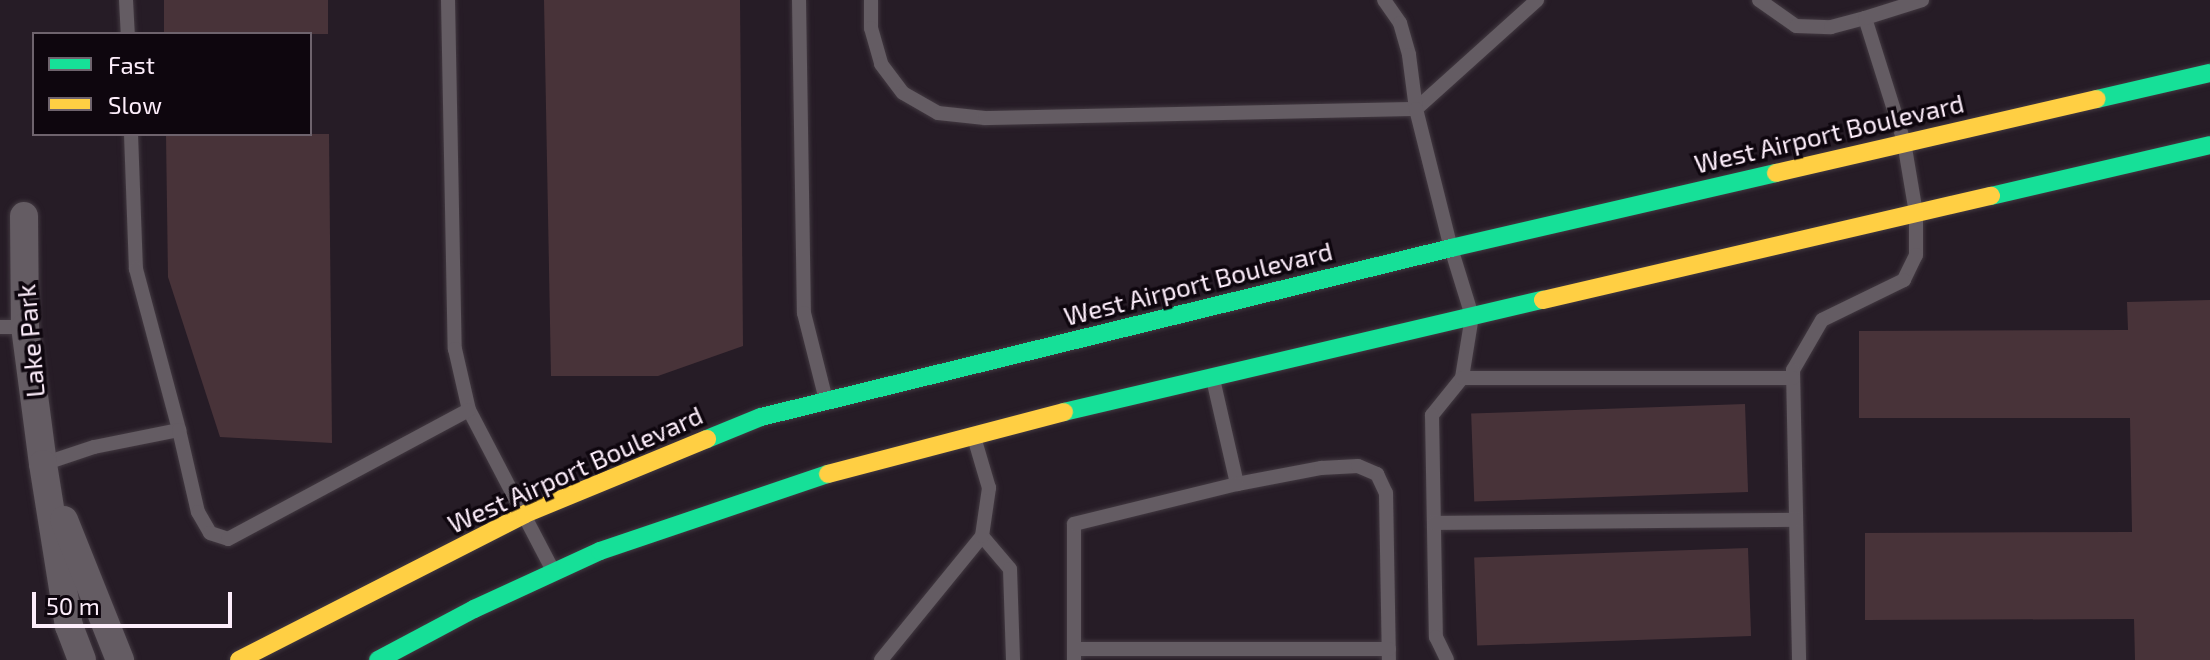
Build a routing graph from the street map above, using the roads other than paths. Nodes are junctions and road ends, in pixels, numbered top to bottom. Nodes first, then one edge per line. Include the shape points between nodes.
1 (126, 0) edge
2 (448, 0) edge
3 (799, 0) edge
4 (871, 0) edge
5 (1384, 0) edge
6 (1537, 0) edge
7 (1759, 0) edge
8 (1922, 0) edge
9 (1865, 18) junction
10 (128, 32) edge
11 (2210, 73) edge
12 (1416, 109) junction
13 (131, 136) edge
14 (1904, 142) junction
15 (2210, 145) edge
16 (1916, 213) junction
17 (24, 216) dead end
18 (1451, 248) junction
19 (1472, 316) junction
20 (13, 327) edge
21 (1212, 376) junction
22 (1462, 378) junction
23 (1793, 378) junction
24 (827, 401) junction
25 (469, 410) junction
26 (179, 430) junction
27 (973, 433) junction
28 (43, 464) junction
29 (1237, 484) junction
30 (525, 514) junction
31 (1796, 520) junction
32 (1434, 523) junction
33 (982, 536) junction
34 (553, 572) junction
35 (1074, 654) edge
36 (1389, 654) edge
37 (82, 660) edge
38 (120, 660) edge
39 (239, 660) edge
40 (378, 660) edge
41 (881, 660) edge
42 (1013, 660) edge
43 (1447, 660) edge
44 (1799, 660) edge

1 - 10 lane
2 - 25 lane via 455,349
3 - 24 lane via 804,313
4 - 12 lane via 871,28 881,64 903,93 938,113 985,118
5 - 12 lane via 1400,23
6 - 12 lane
7 - 9 lane via 1796,26 1831,27
8 - 9 lane
9 - 14 lane
11 - 14 main road, West Airport Boulevard
12 - 18 lane
13 - 26 lane via 136,269
14 - 16 lane
14 - 18 main road, West Airport Boulevard
15 - 16 main road
16 - 19 main road
16 - 23 lane via 1916,255 1904,280 1822,320
17 - 20 street, Lake Park
18 - 19 lane
18 - 24 main road, West Airport Boulevard
19 - 21 main road
19 - 22 lane
20 - 28 street, Lake Park
21 - 27 main road
21 - 29 lane
22 - 23 lane
22 - 32 lane via 1432,415
23 - 31 lane
24 - 30 main road, West Airport Boulevard via 761,417
25 - 26 lane via 228,539 210,533 198,512
25 - 30 lane
26 - 28 lane via 94,447
27 - 33 lane via 989,488
27 - 34 main road via 783,487
28 - 37 street, Lake Park via 69,626
28 - 38 street, Lake Park
29 - 35 lane via 1074,524
29 - 36 lane via 1321,468 1358,466 1377,474 1386,493
30 - 34 lane
30 - 39 main road, West Airport Boulevard
31 - 32 lane
31 - 44 lane
32 - 43 lane via 1436,637
33 - 41 lane
33 - 42 lane via 1010,569
34 - 40 main road
35 - 36 lane

